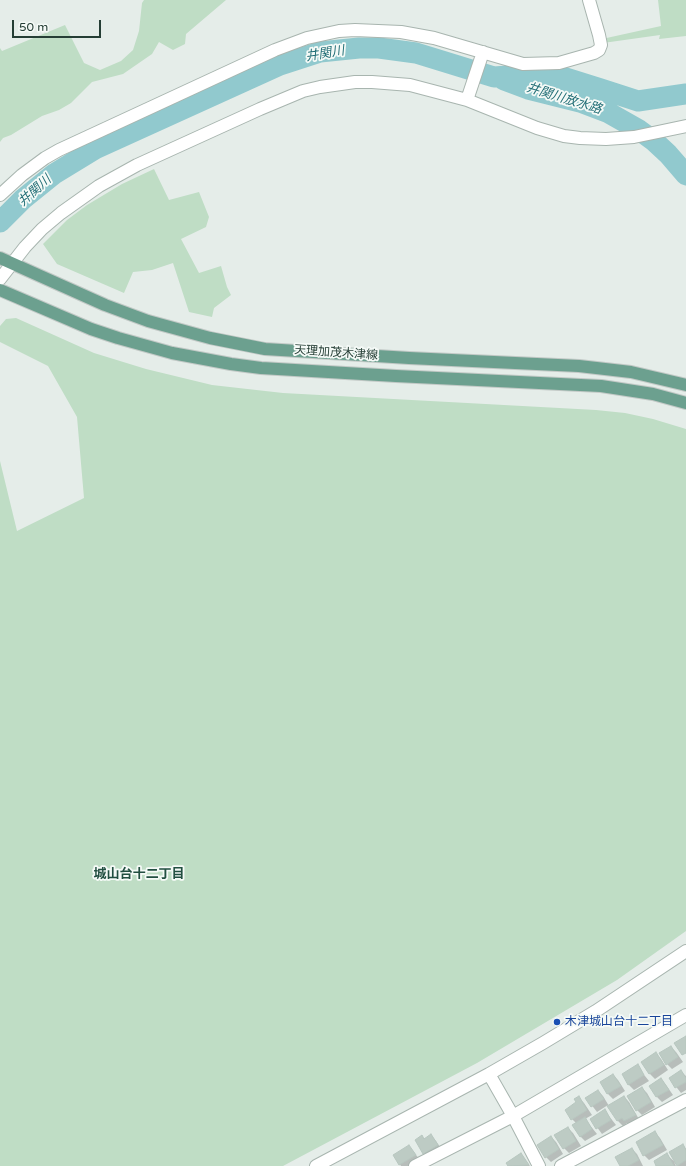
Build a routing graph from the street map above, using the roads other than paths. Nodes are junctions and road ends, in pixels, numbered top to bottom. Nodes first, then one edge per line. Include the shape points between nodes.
1 (589, 0) edge
2 (482, 54) junction
3 (467, 100) junction
4 (686, 126) edge
5 (0, 195) edge
6 (0, 258) edge
7 (12, 263) junction
8 (0, 279) edge
9 (0, 290) edge
10 (686, 385) edge
11 (686, 403) edge
12 (686, 951) edge
13 (686, 1015) edge
14 (489, 1074) junction
15 (686, 1100) edge
16 (513, 1116) junction
17 (316, 1166) edge
18 (415, 1166) edge
19 (539, 1166) edge
20 (561, 1166) edge

1 - 2 street via 600,45 594,54 559,63 523,64
2 - 3 street
2 - 5 street via 434,38 401,32 339,31 307,38 268,53 59,150 22,175
3 - 4 street via 537,128 580,138 634,137
3 - 7 street via 390,82 354,82 303,91 252,112 99,186 42,229
6 - 7 main road, 天理加茂木津線
7 - 8 street
7 - 10 main road, 天理加茂木津線 via 105,305 148,321 210,338 265,349 592,367 630,372
9 - 11 main road, 天理加茂木津線 via 118,338 172,353 223,363 261,368 601,386 653,394
12 - 14 street via 596,1011
13 - 16 street
14 - 16 street
14 - 17 street
15 - 20 street
16 - 18 street
16 - 19 street

